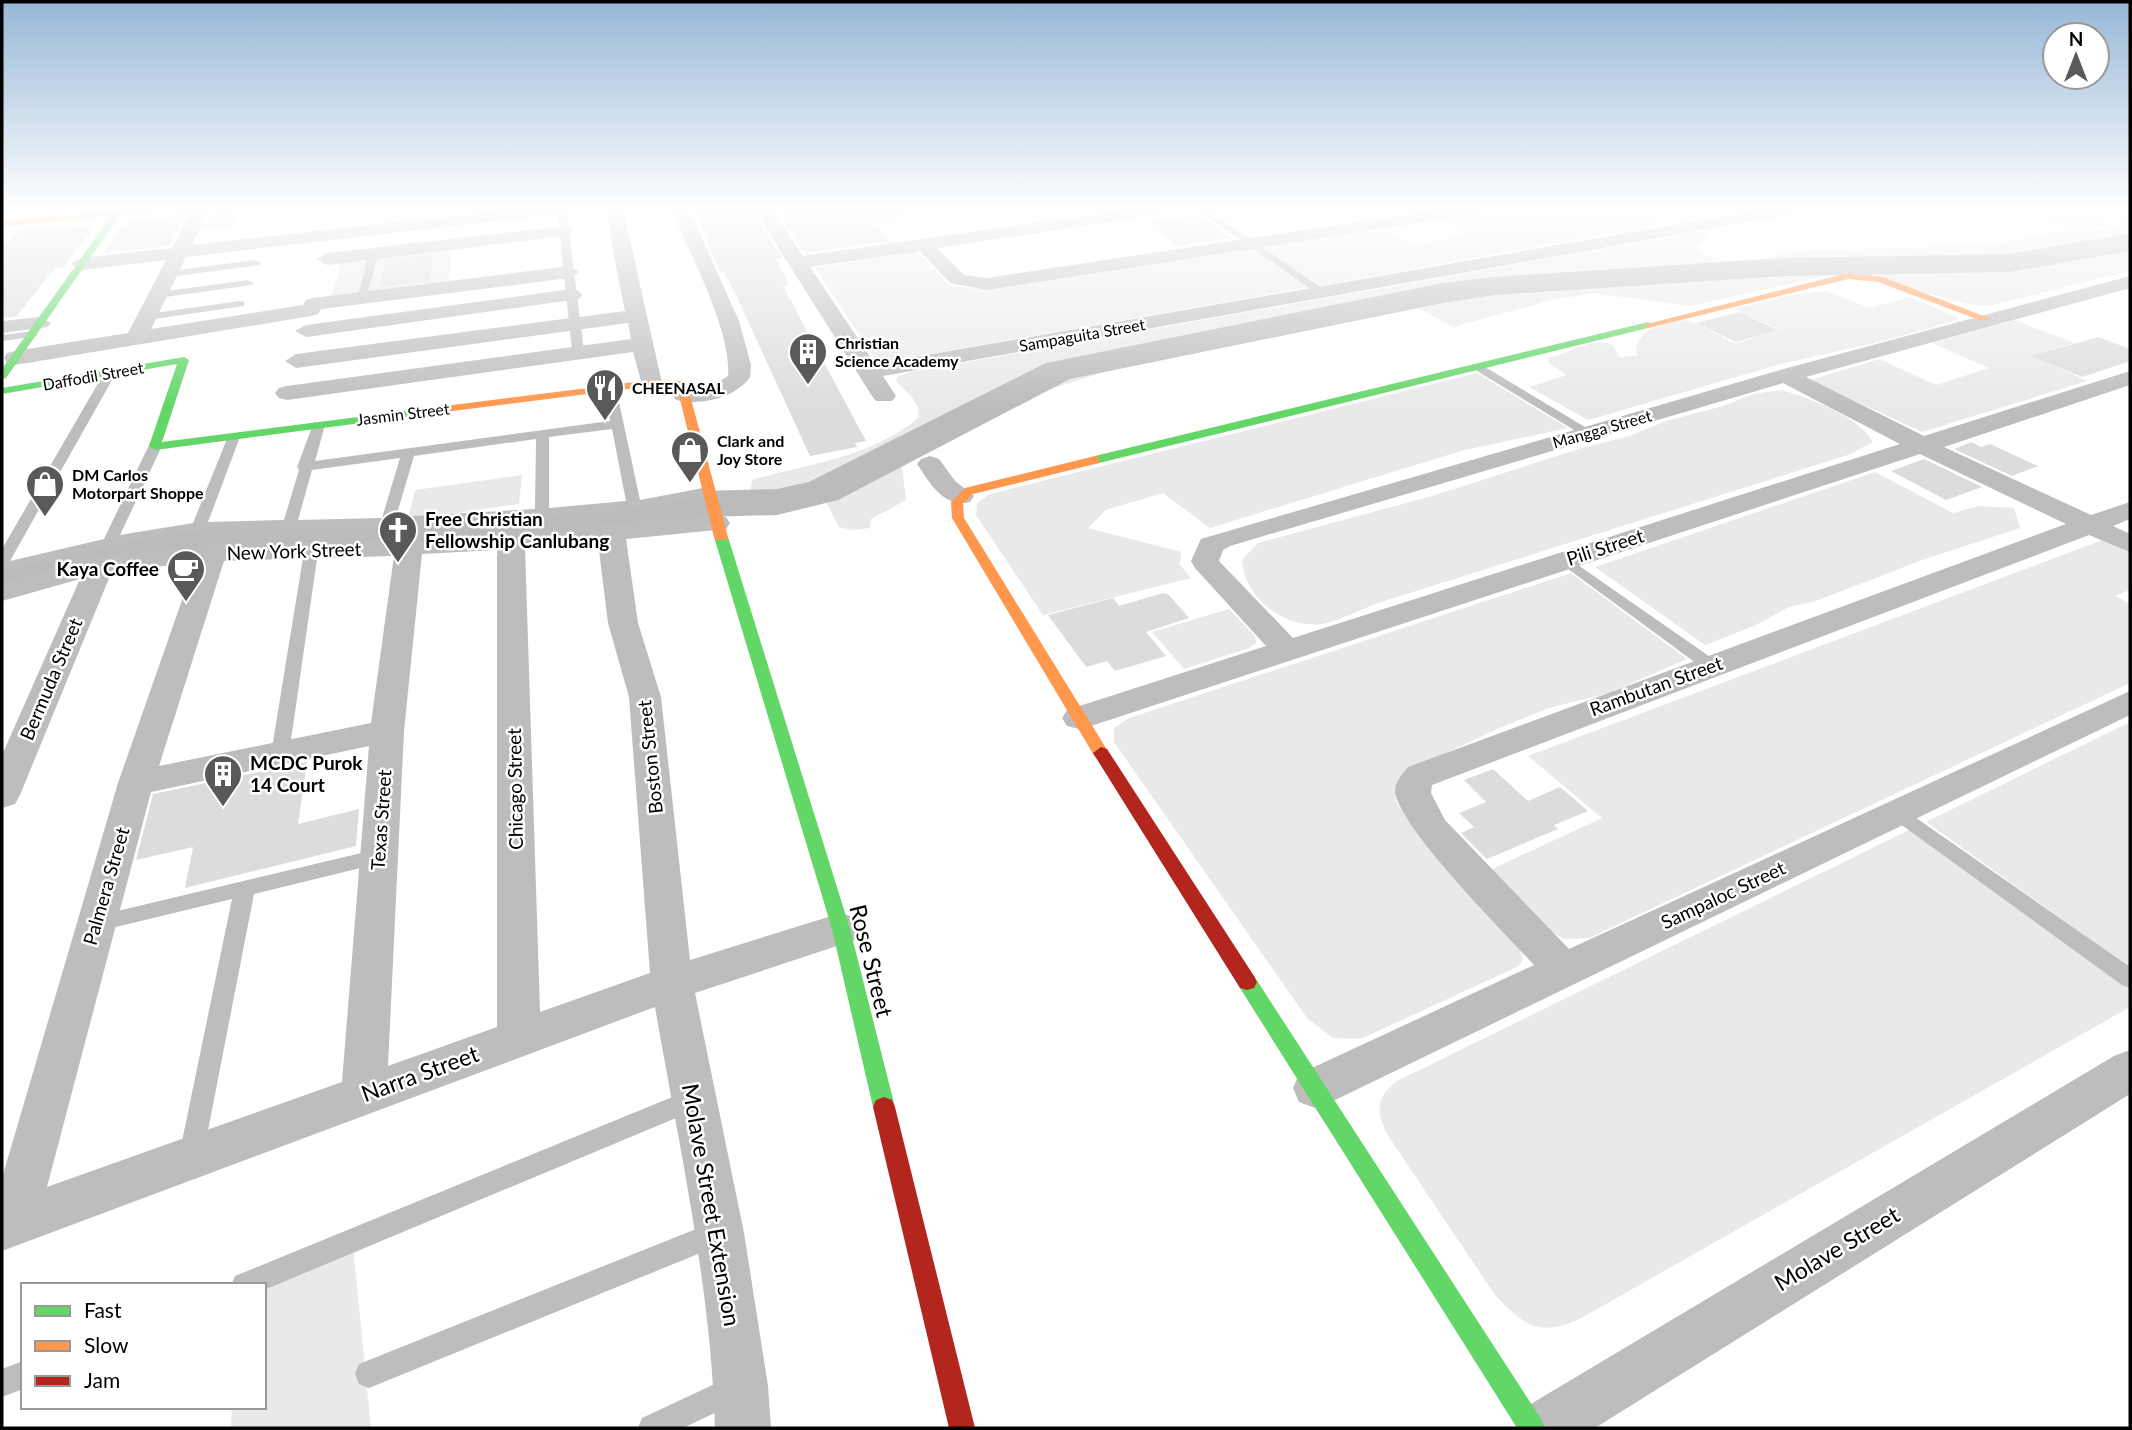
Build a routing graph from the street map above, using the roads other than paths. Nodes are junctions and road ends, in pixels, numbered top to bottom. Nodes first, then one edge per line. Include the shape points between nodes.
1 (73, 276) edge
2 (168, 276) edge
3 (251, 276) edge
4 (322, 276) edge
5 (367, 276) edge
6 (456, 276) edge
7 (539, 276) edge
8 (569, 276) edge
9 (628, 276) edge
10 (709, 276) edge
11 (806, 276) edge
12 (951, 276) edge
13 (1038, 276) edge
14 (1298, 276) edge
15 (1415, 276) edge
16 (2130, 282) edge
17 (248, 283) junction
18 (455, 286) junction
19 (1322, 292) junction
20 (158, 295) junction
21 (572, 295) junction
22 (361, 298) junction
23 (237, 314) junction
24 (310, 315) junction
25 (636, 316) junction
26 (147, 317) junction
27 (1986, 319) junction
28 (575, 323) junction
29 (2, 327) edge
30 (36, 328) junction
31 (2, 338) edge
32 (136, 339) junction
33 (643, 344) junction
34 (578, 351) junction
35 (296, 361) junction
36 (1476, 366) junction
37 (6, 368) edge
38 (869, 372) junction
39 (110, 373) junction
40 (1789, 377) junction
41 (2130, 378) edge
42 (650, 383) junction
43 (610, 388) junction
44 (2, 391) edge
45 (287, 393) junction
46 (684, 396) junction
47 (884, 396) dead end
48 (617, 424) junction
49 (319, 425) junction
50 (276, 430) junction
51 (1589, 433) junction
52 (543, 435) junction
53 (233, 437) junction
54 (1924, 445) junction
55 (155, 446) junction
56 (408, 454) junction
57 (930, 464) dead end
58 (304, 467) junction
59 (961, 496) junction
60 (634, 505) junction
61 (711, 505) junction
62 (2130, 510) edge
63 (542, 511) junction
64 (289, 526) junction
65 (2088, 526) junction
66 (399, 533) junction
67 (611, 534) junction
68 (206, 540) junction
69 (511, 541) junction
70 (2130, 544) edge
71 (106, 552) junction
72 (311, 552) junction
73 (1565, 560) junction
74 (2, 564) edge
75 (2, 592) edge
76 (1288, 650) junction
77 (1710, 665) junction
78 (2130, 702) edge
79 (1079, 718) junction
80 (387, 731) junction
81 (280, 754) junction
82 (136, 783) junction
83 (2, 795) edge
84 (1899, 813) junction
85 (378, 857) junction
86 (245, 888) junction
87 (95, 924) junction
88 (841, 929) junction
89 (1564, 970) junction
90 (2130, 979) edge
91 (672, 984) junction
92 (519, 1038) junction
93 (2130, 1070) edge
94 (1315, 1088) junction
95 (364, 1095) junction
96 (692, 1100) junction
97 (190, 1159) junction
98 (7, 1225) edge
99 (719, 1233) junction
100 (249, 1283) edge
101 (369, 1374) dead end
102 (21, 1376) edge
103 (2, 1383) edge
104 (742, 1407) edge
105 (652, 1428) edge
106 (962, 1428) edge
107 (1532, 1428) edge
108 (1544, 1428) edge

1 - 30 street
2 - 20 street
3 - 17 lane
4 - 24 street
5 - 22 lane
6 - 18 street
7 - 18 street
8 - 21 lane
9 - 25 street
10 - 46 street via 730,326 741,368 736,381 725,388
11 - 38 street
12 - 13 street via 976,285
14 - 19 lane
15 - 19 street, Sampaguita Street
16 - 27 street, Mangga Street
17 - 20 lane
17 - 23 lane
18 - 22 street
19 - 38 street, Sampaguita Street
20 - 26 street
21 - 24 street
21 - 28 lane
22 - 24 street
23 - 24 street
23 - 26 lane
23 - 32 street
24 - 35 street
25 - 28 street
25 - 33 street
26 - 32 street
27 - 36 street via 1880,279 1855,276
27 - 40 street, Mangga Street
28 - 34 lane
28 - 35 street
29 - 30 street
30 - 31 lane
30 - 37 street
32 - 37 street
33 - 34 street
33 - 42 street
34 - 45 street
35 - 45 street
36 - 51 lane
36 - 59 street via 982,487
38 - 47 street
39 - 44 street, Daffodil Street
39 - 55 street, Daffodil Street via 184,360
39 - 74 lane
40 - 51 street, Mangga Street
40 - 54 street
41 - 54 street, Pili Street
42 - 43 street, Jasmin Street
42 - 46 street, Jasmin Street via 682,384
43 - 48 lane
43 - 49 street, Jasmin Street
45 - 50 street
46 - 61 street, Rose Street
48 - 52 lane
48 - 60 lane
49 - 50 street, Jasmin Street
49 - 58 lane
50 - 53 street, Jasmin Street
51 - 76 street, Mangga Street via 1211,545 1205,561 1209,568
52 - 56 lane
52 - 63 lane
53 - 55 street, Jasmin Street
53 - 68 lane
54 - 65 street
54 - 73 street, Pili Street
55 - 71 lane
56 - 58 lane
56 - 66 lane
57 - 59 street via 946,487
58 - 64 lane
59 - 79 street via 958,518
60 - 61 lane
60 - 63 lane
61 - 67 street, New York Street
61 - 88 street, Rose Street
62 - 65 street, Rambutan Street
63 - 66 lane via 456,520
64 - 66 lane
64 - 68 lane
65 - 70 street
65 - 77 street, Rambutan Street
66 - 69 street, New York Street
66 - 72 street, New York Street
66 - 80 street, Texas Street
67 - 69 street, New York Street
67 - 91 street, Boston Street via 623,622 645,697
68 - 71 street, New York Street
68 - 72 street, New York Street
68 - 82 street, Palmera Street
69 - 92 street, Chicago Street
71 - 74 lane
71 - 75 street, New York Street
71 - 83 street, Bermuda Street
72 - 81 lane
73 - 76 street, Pili Street
73 - 77 lane
76 - 79 street, Pili Street
77 - 89 street, Rambutan Street via 1434,768 1414,784 1416,803 1432,829
78 - 84 street, Sampaloc Street
79 - 94 street
80 - 81 street
80 - 85 street, Texas Street
81 - 82 street
82 - 87 street, Palmera Street
84 - 89 street, Sampaloc Street
84 - 90 lane
85 - 86 lane
85 - 95 street, Texas Street
86 - 87 lane
86 - 97 lane
87 - 98 street, Palmera Street
88 - 91 street, Narra Street
88 - 106 street, Rose Street
89 - 94 street, Sampaloc Street
91 - 92 street, Narra Street
91 - 96 street, Molave Street Extension
92 - 95 street, Narra Street
93 - 108 street, Molave Street
94 - 107 street
95 - 97 street, Narra Street
96 - 99 street, Molave Street Extension
96 - 100 lane
97 - 98 street, Narra Street
99 - 101 lane
99 - 104 street, Molave Street Extension
102 - 103 lane
104 - 105 lane

